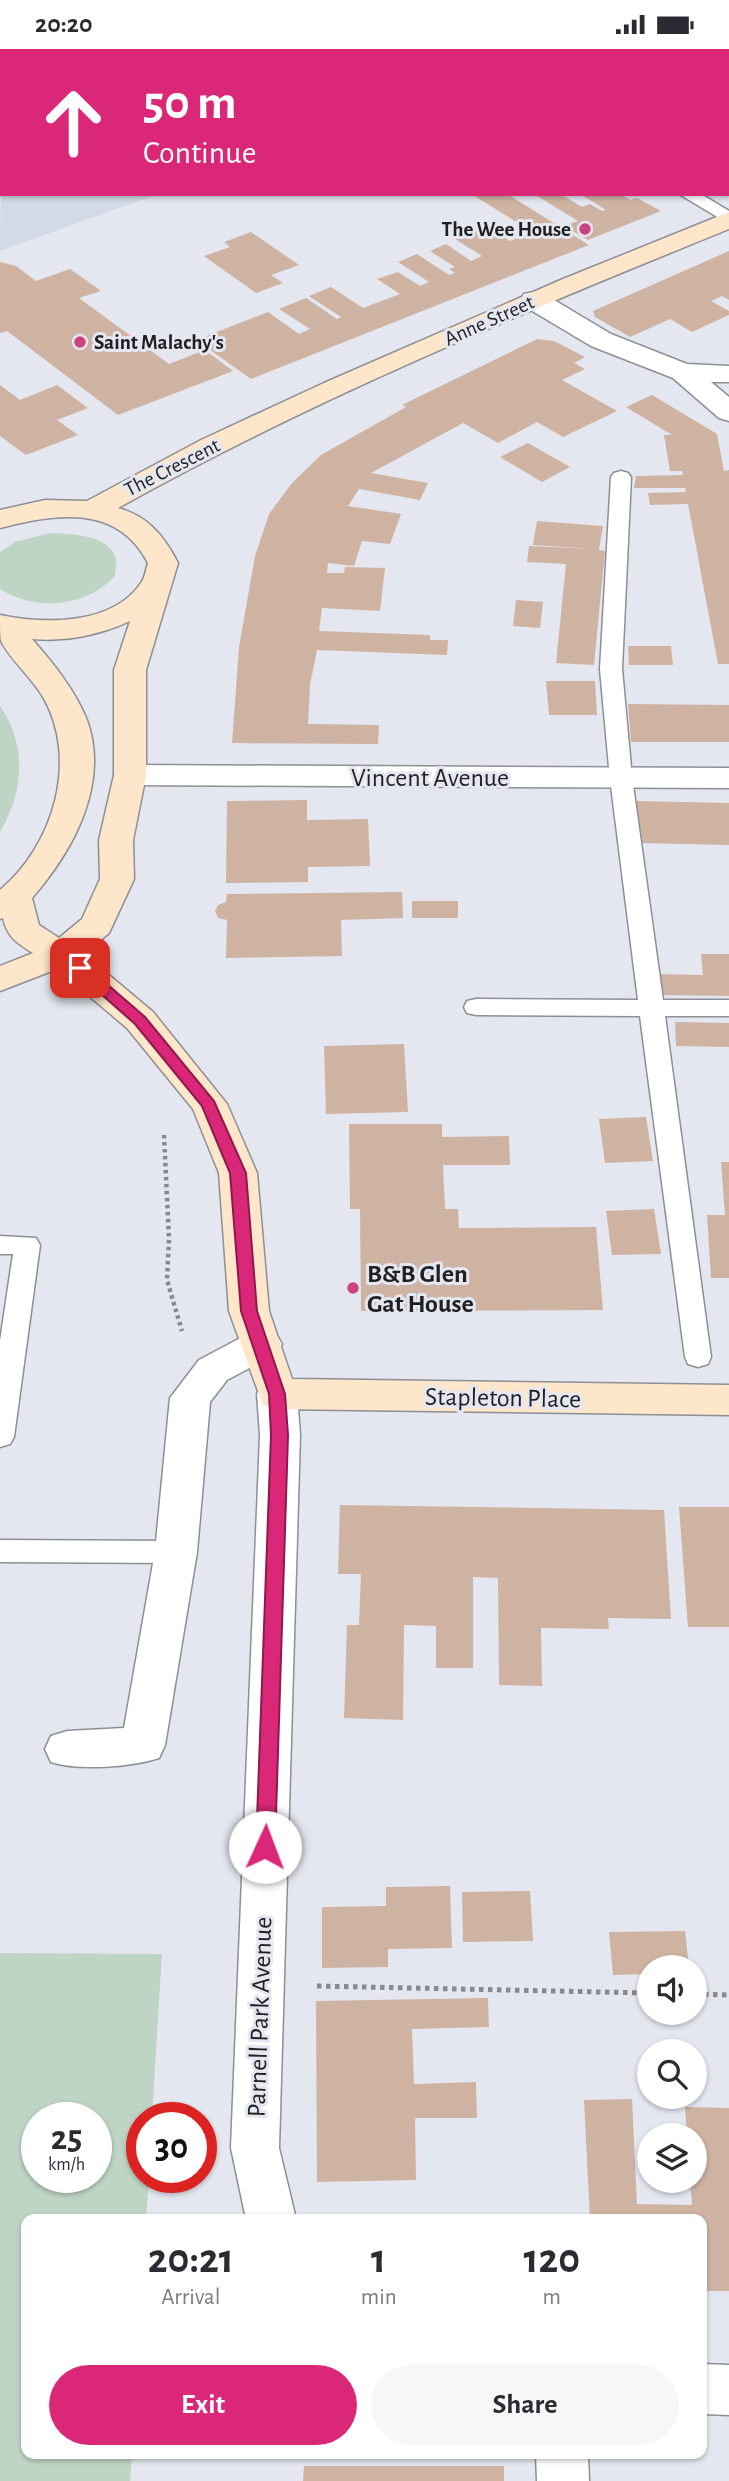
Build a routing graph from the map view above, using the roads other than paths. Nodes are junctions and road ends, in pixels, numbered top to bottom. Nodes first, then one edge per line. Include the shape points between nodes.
1 (691, 196) edge
2 (729, 219) edge
3 (534, 300) junction
4 (683, 372) junction
5 (729, 374) edge
6 (729, 412) edge
7 (253, 427) joint
8 (621, 477) dead end
9 (92, 510) junction
10 (0, 519) edge
11 (159, 581) junction
12 (2, 624) edge
13 (130, 775) junction
14 (621, 778) junction
15 (729, 778) edge
16 (8, 903) edge
17 (61, 955) junction
18 (0, 979) edge
19 (652, 1006) junction
20 (476, 1007) dead end
21 (729, 1008) edge
22 (0, 1245) edge
23 (262, 1344) junction
24 (698, 1357) dead end
25 (277, 1394) junction
26 (729, 1400) edge
27 (0, 1437) edge
28 (0, 1552) edge
29 (176, 1552) junction
30 (67, 1749) dead end
31 (270, 2214) edge
32 (707, 2389) edge
33 (729, 2390) edge
34 (562, 2459) edge
35 (563, 2481) edge

1 - 2 lane
2 - 3 main road, Anne Street
3 - 4 street via 601,340
3 - 7 main road, Anne Street
4 - 5 street
4 - 6 street
7 - 9 main road, The Crescent via 167,467
8 - 14 lane via 611,669
9 - 10 main road via 36,509
9 - 11 main road via 120,518 157,545 163,563
11 - 12 main road via 146,598 98,623 34,630
11 - 13 main road via 130,670
12 - 16 main road via 50,681 71,721 80,755 76,786 57,842
13 - 14 street, Vincent Avenue
13 - 17 main road via 116,840 117,879 97,925
14 - 15 street, Vincent Avenue
14 - 19 lane
16 - 17 main road via 23,931
17 - 18 main road
17 - 23 main road via 140,1020 209,1104 238,1173 249,1311
19 - 20 lane
19 - 21 lane
19 - 24 lane
22 - 27 lane via 27,1245
23 - 25 main road
23 - 29 street via 213,1370 190,1398
25 - 26 main road, Stapleton Place
25 - 31 street, Parnell Park Avenue via 280,1435 255,2148
28 - 29 lane
29 - 30 street via 144,1745
32 - 33 street
34 - 35 street

